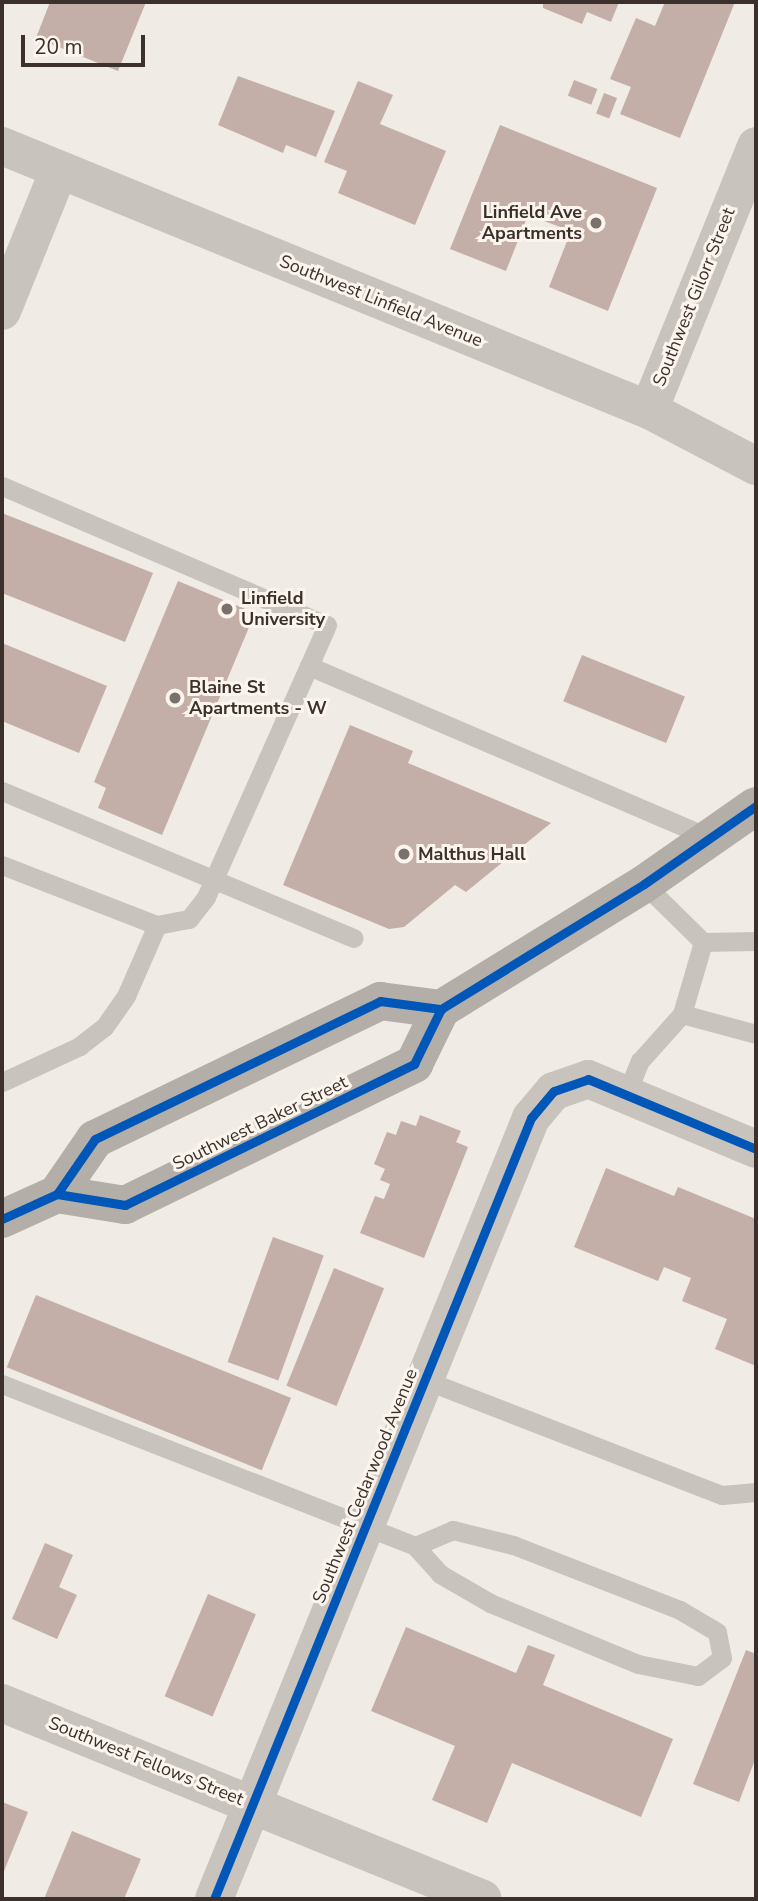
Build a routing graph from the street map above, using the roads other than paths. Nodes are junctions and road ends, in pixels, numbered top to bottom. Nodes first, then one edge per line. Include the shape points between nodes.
1 (2, 146) edge
2 (756, 146) edge
3 (58, 170) junction
4 (2, 311) edge
5 (649, 410) junction
6 (756, 466) edge
7 (2, 486) edge
8 (309, 666) junction
9 (2, 791) edge
10 (756, 806) edge
11 (711, 838) junction
12 (2, 864) edge
13 (214, 875) junction
14 (644, 884) junction
15 (157, 925) junction
16 (354, 938) dead end
17 (703, 942) junction
18 (756, 942) edge
19 (441, 1009) junction
20 (682, 1014) junction
21 (756, 1034) edge
22 (2, 1082) edge
23 (626, 1095) junction
24 (756, 1149) edge
25 (57, 1194) junction
26 (2, 1219) edge
27 (425, 1380) junction
28 (2, 1384) edge
29 (751, 1495) edge
30 (365, 1526) junction
31 (415, 1546) junction
32 (2, 1703) edge
33 (253, 1804) junction
34 (470, 1897) edge
35 (214, 1899) edge

1 - 3 street, Southwest Linfield Avenue
2 - 5 street, Southwest Gilorr Street
3 - 4 street
3 - 5 street, Southwest Linfield Avenue
5 - 6 street, Southwest Linfield Avenue
7 - 8 lane via 327,625
8 - 11 lane
8 - 13 lane
9 - 13 lane
10 - 11 highway
11 - 14 highway
12 - 15 lane
13 - 15 lane via 189,919
13 - 16 lane
14 - 17 lane
14 - 19 highway
15 - 22 lane via 126,996 104,1027 80,1046
17 - 18 lane
17 - 20 lane
19 - 25 highway via 380,1001 95,1139
19 - 25 highway, Southwest Baker Street via 414,1064 273,1136 125,1205
20 - 21 lane
20 - 23 lane via 640,1061
23 - 24 street
23 - 27 street, Southwest Cedarwood Avenue via 588,1079 554,1091 531,1118
25 - 26 highway
27 - 29 lane via 722,1495
27 - 30 street, Southwest Cedarwood Avenue
28 - 30 lane
30 - 31 lane
30 - 33 street, Southwest Cedarwood Avenue
31 - 31 lane via 440,1574 490,1603 638,1664 698,1676 722,1658 717,1633 680,1610 513,1545 453,1530
32 - 33 street, Southwest Fellows Street
33 - 34 street, Southwest Fellows Street
33 - 35 street, Southwest Cedarwood Avenue

